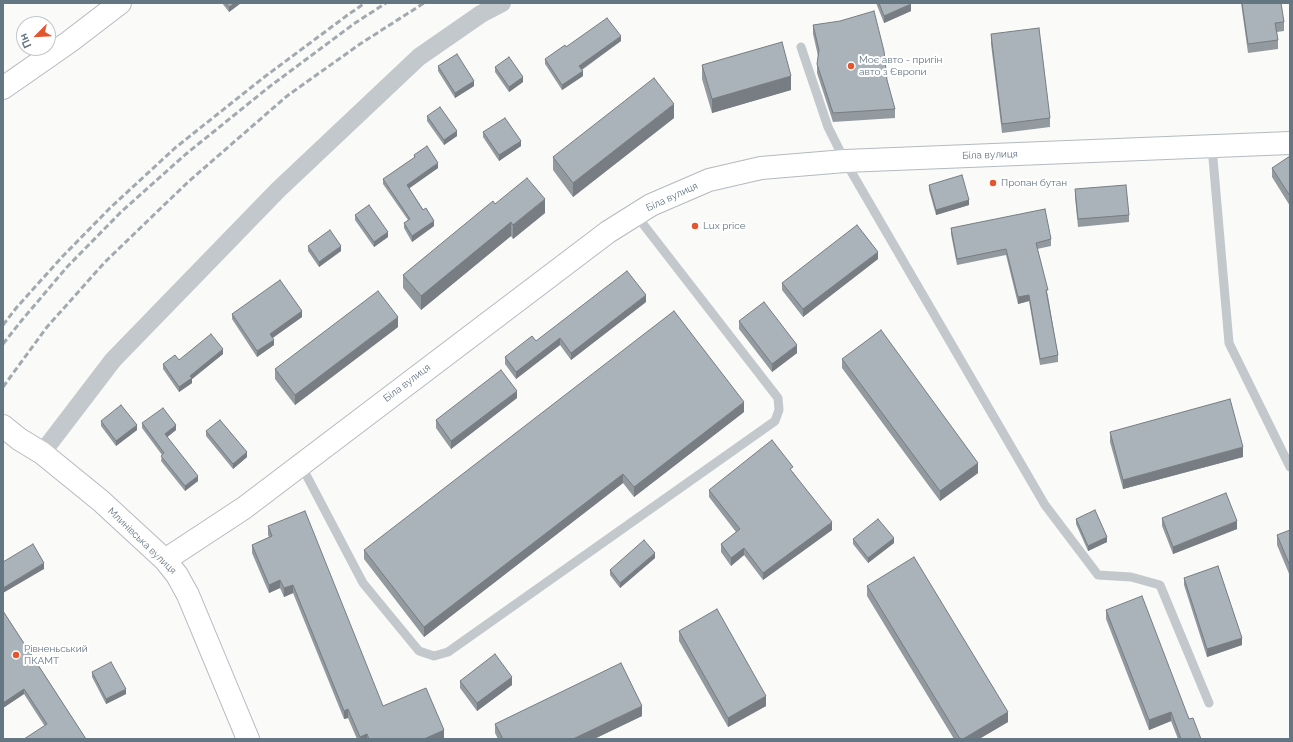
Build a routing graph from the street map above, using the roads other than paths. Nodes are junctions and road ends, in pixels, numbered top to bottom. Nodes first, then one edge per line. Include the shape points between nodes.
1 (120, 3) edge
2 (502, 3) edge
3 (801, 47) dead end
4 (3, 88) edge
5 (1290, 143) edge
6 (1212, 147) junction
7 (844, 161) junction
8 (636, 215) junction
9 (11, 433) edge
10 (42, 453) junction
11 (301, 464) junction
12 (1290, 467) edge
13 (165, 560) junction
14 (1210, 703) dead end
15 (248, 739) edge

1 - 4 street
2 - 10 street via 420,57 278,190 113,360
3 - 7 lane via 828,127
5 - 6 street, Біла вулиця
6 - 7 street, Біла вулиця
6 - 12 lane via 1229,343
7 - 8 street, Біла вулиця via 761,168 708,180 651,205
7 - 14 lane via 1046,504 1098,575 1131,577 1160,585
8 - 11 street, Біла вулиця via 578,254
8 - 11 lane via 778,398 779,410 775,421 448,652 434,656 419,651 363,583
9 - 10 street, Млинівська вулиця
10 - 13 street, Млинівська вулиця via 101,501
11 - 13 street, Біла вулиця via 244,508
13 - 15 street, Млинівська вулиця via 188,595

